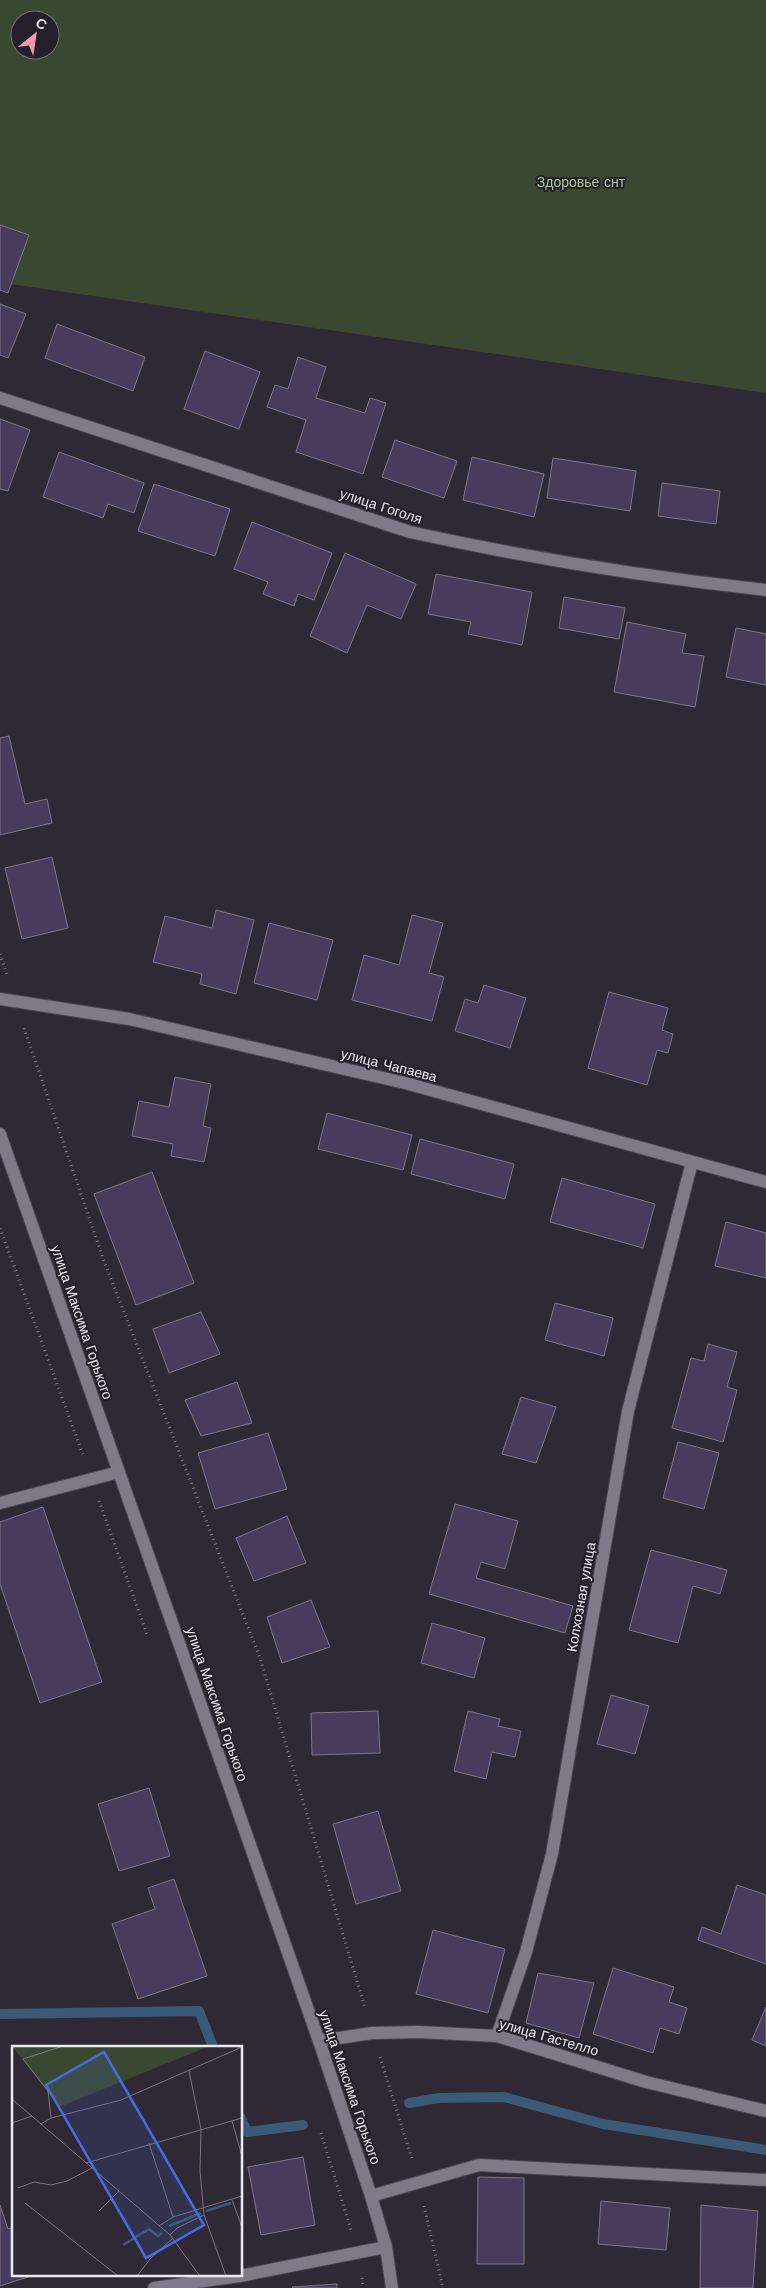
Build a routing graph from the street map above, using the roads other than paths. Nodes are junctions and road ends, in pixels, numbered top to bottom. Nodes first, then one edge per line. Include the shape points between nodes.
1 (0, 398) edge
2 (766, 590) edge
3 (0, 999) edge
4 (0, 1134) edge
5 (692, 1162) junction
6 (766, 1182) edge
7 (119, 1472) junction
8 (0, 1503) edge
9 (498, 2036) junction
10 (319, 2041) junction
11 (766, 2111) edge
12 (766, 2180) edge
13 (371, 2196) junction
14 (386, 2247) junction
15 (240, 2276) edge
16 (242, 2276) edge
17 (154, 2288) edge
18 (392, 2288) edge

1 - 2 street, улица Гоголя via 410,532 656,578
3 - 5 street, улица Чапаева via 129,1019 405,1083
4 - 7 street, улица Максима Горького
5 - 6 street, улица Чапаева
5 - 9 street, Колхозная улица via 628,1411 552,1854 526,1952
7 - 8 street
7 - 10 street, улица Максима Горького
9 - 10 street, улица Гастелло via 372,2033
9 - 11 street, улица Гастелло via 646,2082
10 - 13 street, улица Максима Горького
12 - 13 street via 479,2165
13 - 14 street, улица Максима Горького
14 - 16 street
14 - 18 street, улица Максима Горького
15 - 17 street

